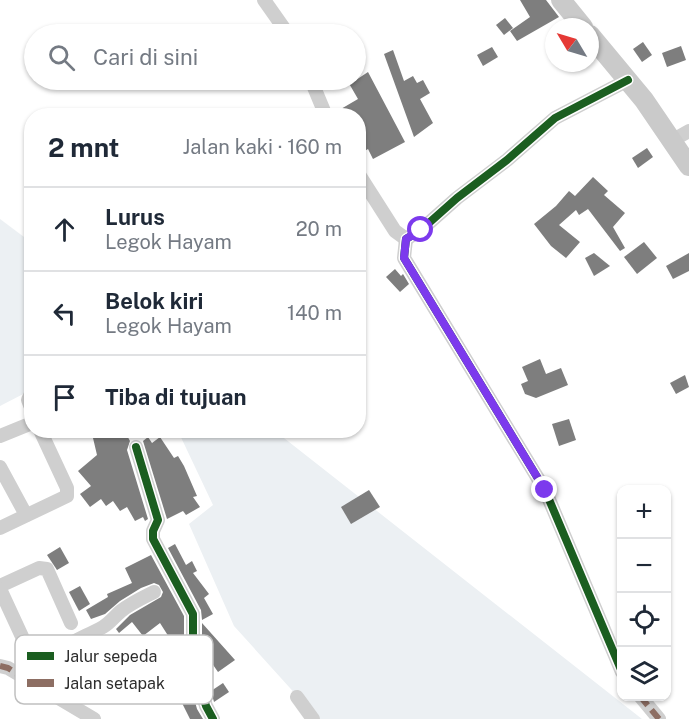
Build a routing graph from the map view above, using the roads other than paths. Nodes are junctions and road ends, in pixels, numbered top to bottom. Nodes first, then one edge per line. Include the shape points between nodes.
1 (264, 0) edge
2 (561, 0) edge
3 (576, 18) edge
4 (281, 24) edge
5 (599, 46) edge
6 (628, 80) junction
7 (315, 90) edge
8 (323, 108) edge
9 (681, 135) edge
10 (689, 166) edge
11 (366, 186) edge
12 (406, 239) junction
13 (24, 426) edge
14 (0, 436) edge
15 (44, 438) edge
16 (136, 447) dead end
17 (0, 467) edge
18 (26, 515) junction
19 (0, 528) edge
20 (0, 587) edge
21 (154, 592) dead end
22 (71, 623) dead end
23 (22, 635) edge
24 (83, 635) edge
25 (193, 635) edge
26 (617, 662) edge
27 (0, 666) edge
28 (15, 673) edge
29 (297, 697) dead end
30 (644, 701) edge
31 (67, 704) edge
32 (205, 704) edge
33 (94, 719) edge
34 (213, 719) edge
35 (313, 719) edge
36 (659, 719) edge

1 - 4 street
2 - 3 street
5 - 6 street
6 - 9 street
6 - 12 street via 555,118
7 - 8 street
9 - 10 street
11 - 12 street via 394,231
12 - 26 street via 404,258 545,490
13 - 14 street
15 - 18 street via 67,496
16 - 25 street via 158,520 153,539 193,614
17 - 18 street
18 - 19 street
20 - 22 street via 39,568 49,572
20 - 23 street
21 - 24 street via 123,609 104,626
27 - 28 street
29 - 35 street
30 - 36 street
31 - 33 street
32 - 34 street

